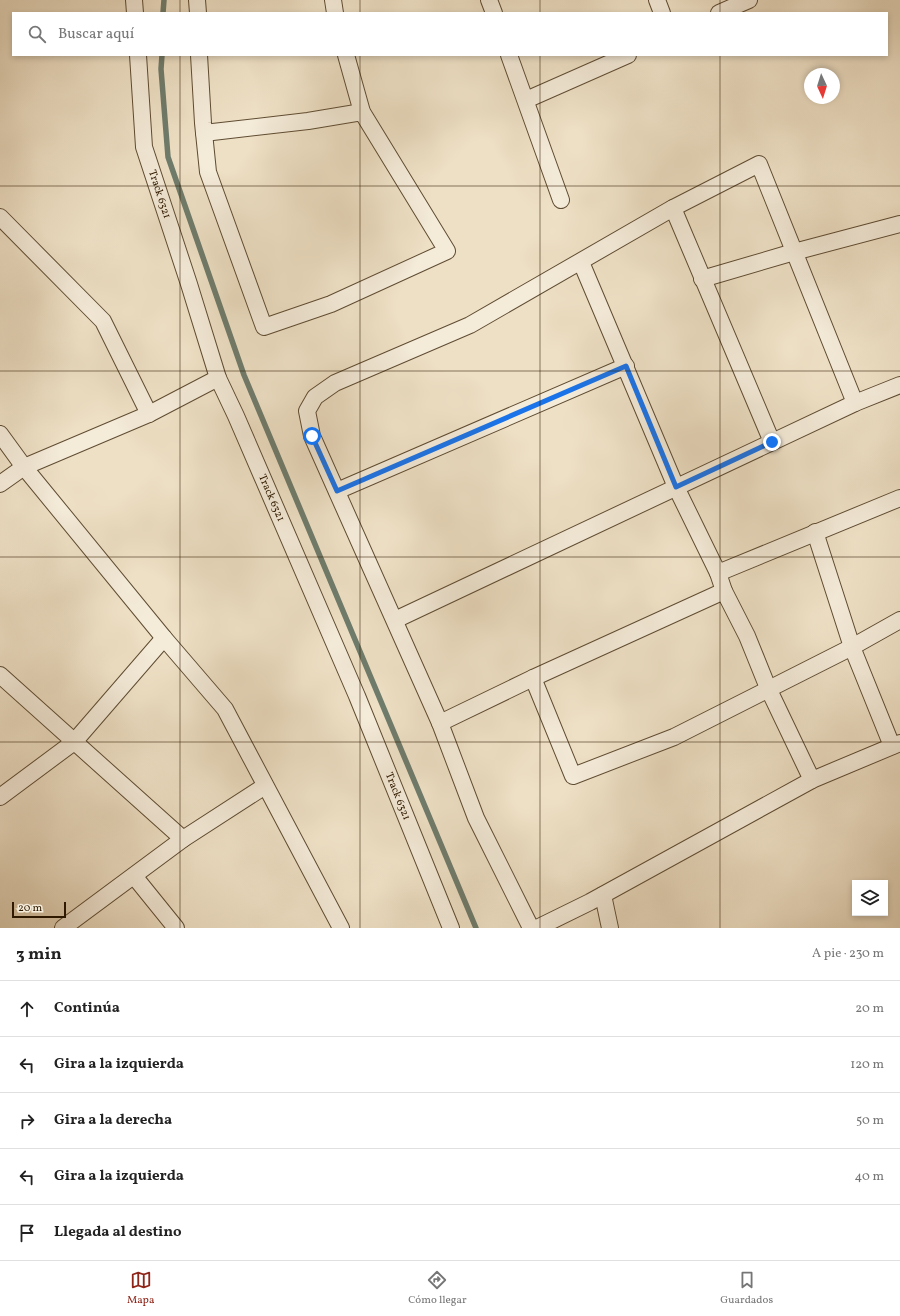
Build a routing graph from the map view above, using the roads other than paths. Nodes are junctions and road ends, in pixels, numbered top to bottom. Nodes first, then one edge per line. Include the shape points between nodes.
1 (134, 0) edge
2 (197, 0) edge
3 (333, 0) edge
4 (489, 0) edge
5 (658, 0) edge
6 (749, 0) edge
7 (135, 12) edge
8 (198, 12) edge
9 (335, 12) edge
10 (494, 12) edge
11 (662, 12) edge
12 (720, 12) edge
13 (138, 56) edge
14 (200, 56) edge
15 (346, 56) edge
16 (509, 56) edge
17 (626, 56) edge
18 (526, 100) junction
19 (362, 112) junction
20 (204, 133) junction
21 (561, 200) dead end
22 (672, 208) junction
23 (2, 224) edge
24 (900, 224) edge
25 (794, 252) junction
26 (581, 262) junction
27 (702, 279) junction
28 (626, 366) junction
29 (218, 378) junction
30 (900, 385) edge
31 (855, 403) junction
32 (149, 414) junction
33 (0, 434) edge
34 (772, 442) junction
35 (24, 467) junction
36 (0, 484) edge
37 (676, 487) junction
38 (337, 491) junction
39 (900, 498) edge
40 (815, 532) junction
41 (718, 573) junction
42 (724, 591) junction
43 (395, 620) junction
44 (900, 620) edge
45 (164, 638) junction
46 (852, 647) junction
47 (0, 675) edge
48 (534, 678) junction
49 (768, 688) junction
50 (440, 723) junction
51 (74, 742) junction
52 (896, 745) edge
53 (812, 780) junction
54 (265, 786) junction
55 (0, 797) edge
56 (183, 839) junction
57 (134, 876) junction
58 (603, 895) junction
59 (63, 928) edge
60 (176, 928) edge
61 (341, 928) edge
62 (452, 928) edge
63 (531, 928) edge
64 (537, 928) edge
65 (610, 928) edge

1 - 7 street
2 - 8 street
3 - 9 street
4 - 10 street
5 - 11 street
6 - 12 street
13 - 29 street, Track 6321 via 144,147
14 - 20 street
15 - 19 street
16 - 18 street
17 - 18 street
18 - 21 street
19 - 20 street
19 - 20 street via 446,251 331,304 264,327 208,172
22 - 25 street via 759,164
22 - 26 street
22 - 27 street
23 - 32 street via 103,321
24 - 25 street
25 - 27 street
25 - 31 street
26 - 28 street
26 - 38 street via 470,325 335,383 315,397 307,411 312,436
27 - 34 street
28 - 37 street
28 - 38 street
29 - 32 street
29 - 62 street, Track 6321 via 357,696
30 - 31 street
31 - 34 street
32 - 35 street
33 - 35 street
34 - 37 street
35 - 36 street
35 - 45 street
37 - 41 street
37 - 43 street
38 - 43 street
39 - 40 street
40 - 41 street
40 - 46 street
41 - 42 street
42 - 48 street
42 - 49 street via 747,636
43 - 50 street
44 - 46 street
45 - 51 street
45 - 54 street via 225,709
46 - 49 street
46 - 52 street
47 - 51 street
48 - 49 street via 574,776 674,737
48 - 50 street
49 - 53 street
50 - 63 street via 476,818
51 - 55 street
51 - 56 street
52 - 53 street
53 - 58 street
54 - 56 street
54 - 61 street
56 - 57 street
57 - 59 street
57 - 60 street
58 - 64 street
58 - 65 street

